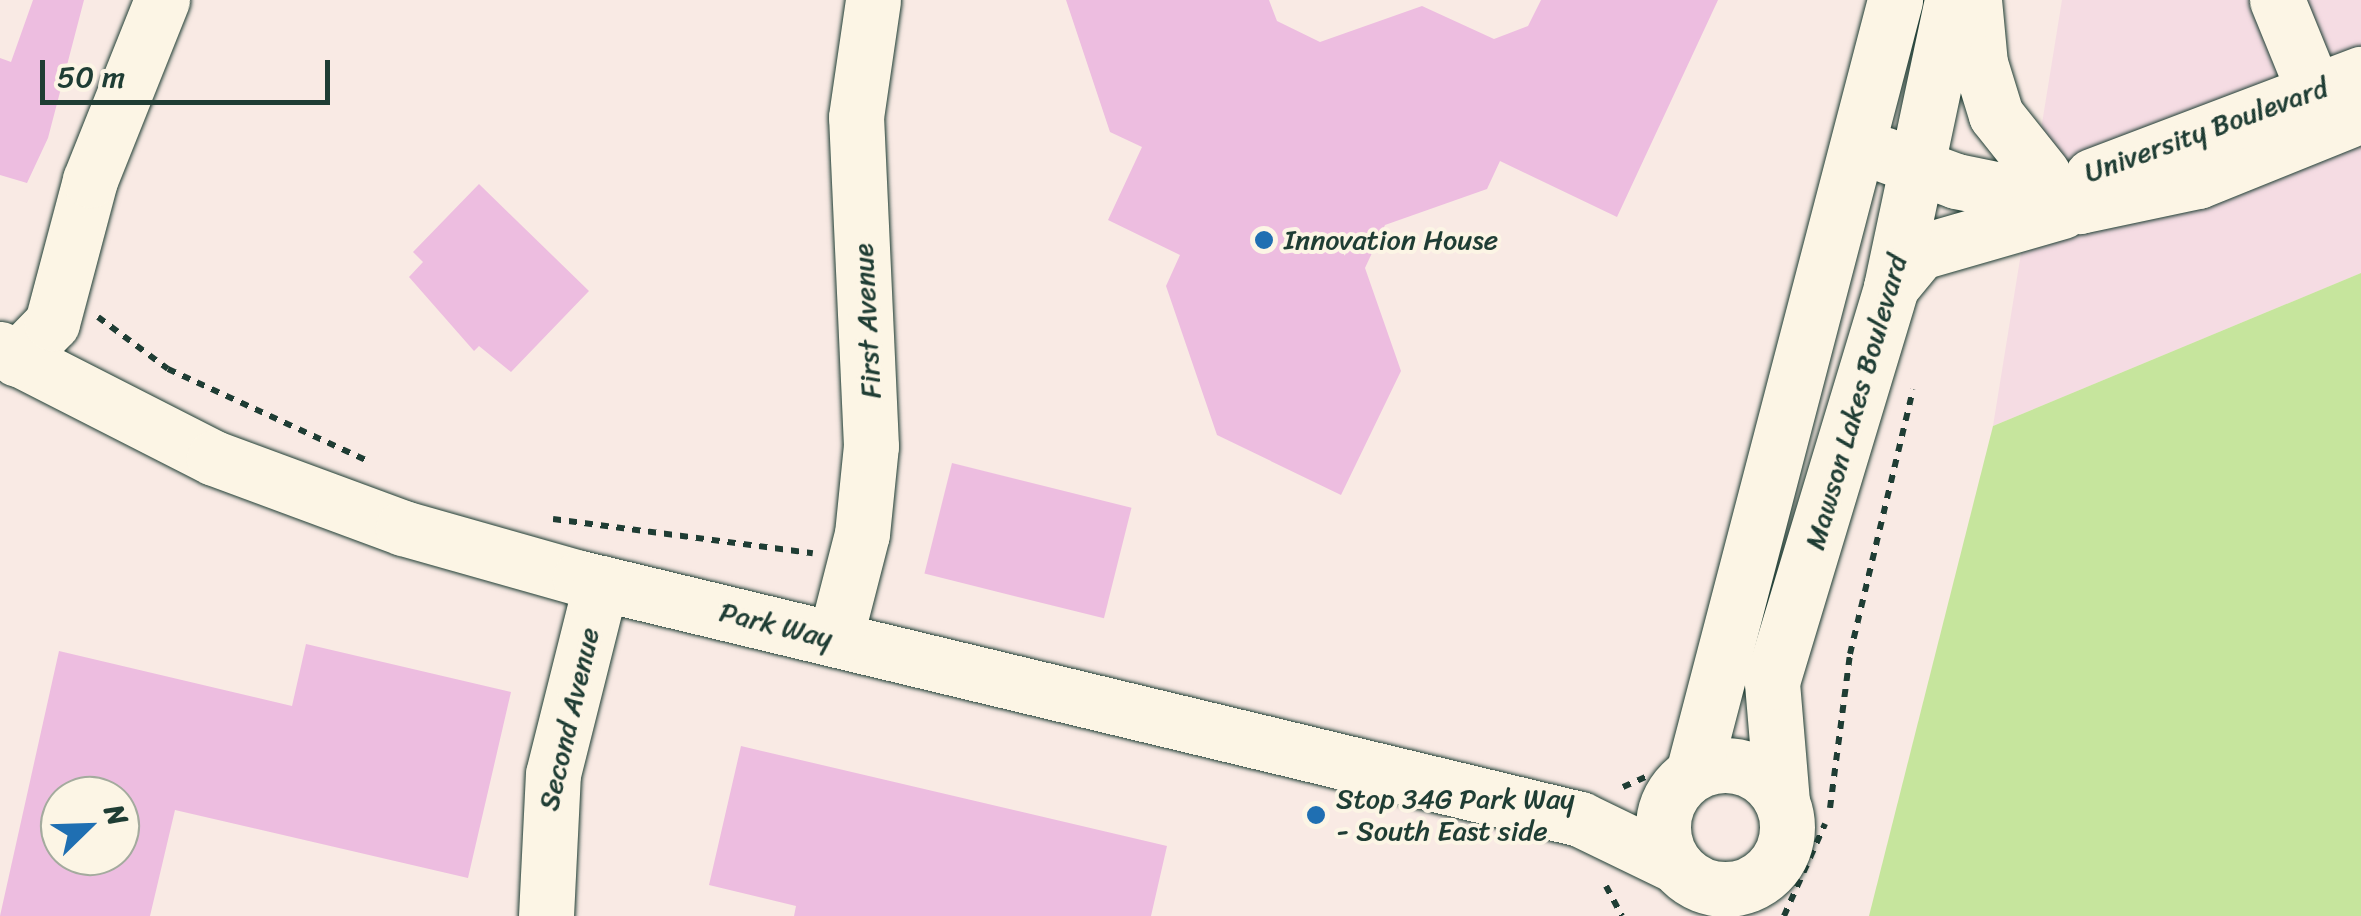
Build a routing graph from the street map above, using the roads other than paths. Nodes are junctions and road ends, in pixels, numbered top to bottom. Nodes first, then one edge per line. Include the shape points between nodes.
1 (162, 0) edge
2 (873, 0) edge
3 (1896, 0) edge
4 (1952, 0) edge
5 (1974, 0) edge
6 (2277, 0) edge
7 (2346, 94) edge
8 (1860, 147) junction
9 (1919, 165) junction
10 (2061, 190) junction
11 (1891, 286) junction
12 (9, 354) edge
13 (600, 582) junction
14 (835, 639) junction
15 (1685, 780) junction
16 (1782, 802) junction
17 (1580, 819) junction
18 (1682, 887) edge
19 (1768, 902) edge
20 (546, 916) edge

1 - 12 street via 90,180 25,288
2 - 14 street, First Avenue via 859,64 856,144 872,336 871,446 862,534
3 - 8 street
4 - 9 street, Mawson Lakes Boulevard
5 - 10 street via 1980,63 1996,115
6 - 7 street
7 - 10 street, University Boulevard via 2198,181
8 - 9 street, University Boulevard
8 - 15 street
9 - 10 street, University Boulevard via 1975,186
9 - 11 street, Mawson Lakes Boulevard
10 - 11 street via 1920,252
11 - 16 street, Mawson Lakes Boulevard via 1772,682
12 - 13 street, Park Way via 302,493
13 - 14 street, Park Way
13 - 20 street, Second Avenue via 553,774
14 - 17 street, Park Way
15 - 16 street via 1735,765 1755,772
15 - 17 street
15 - 18 street via 1662,826
16 - 19 street via 1786,841
17 - 18 street, Park Way
18 - 19 street

